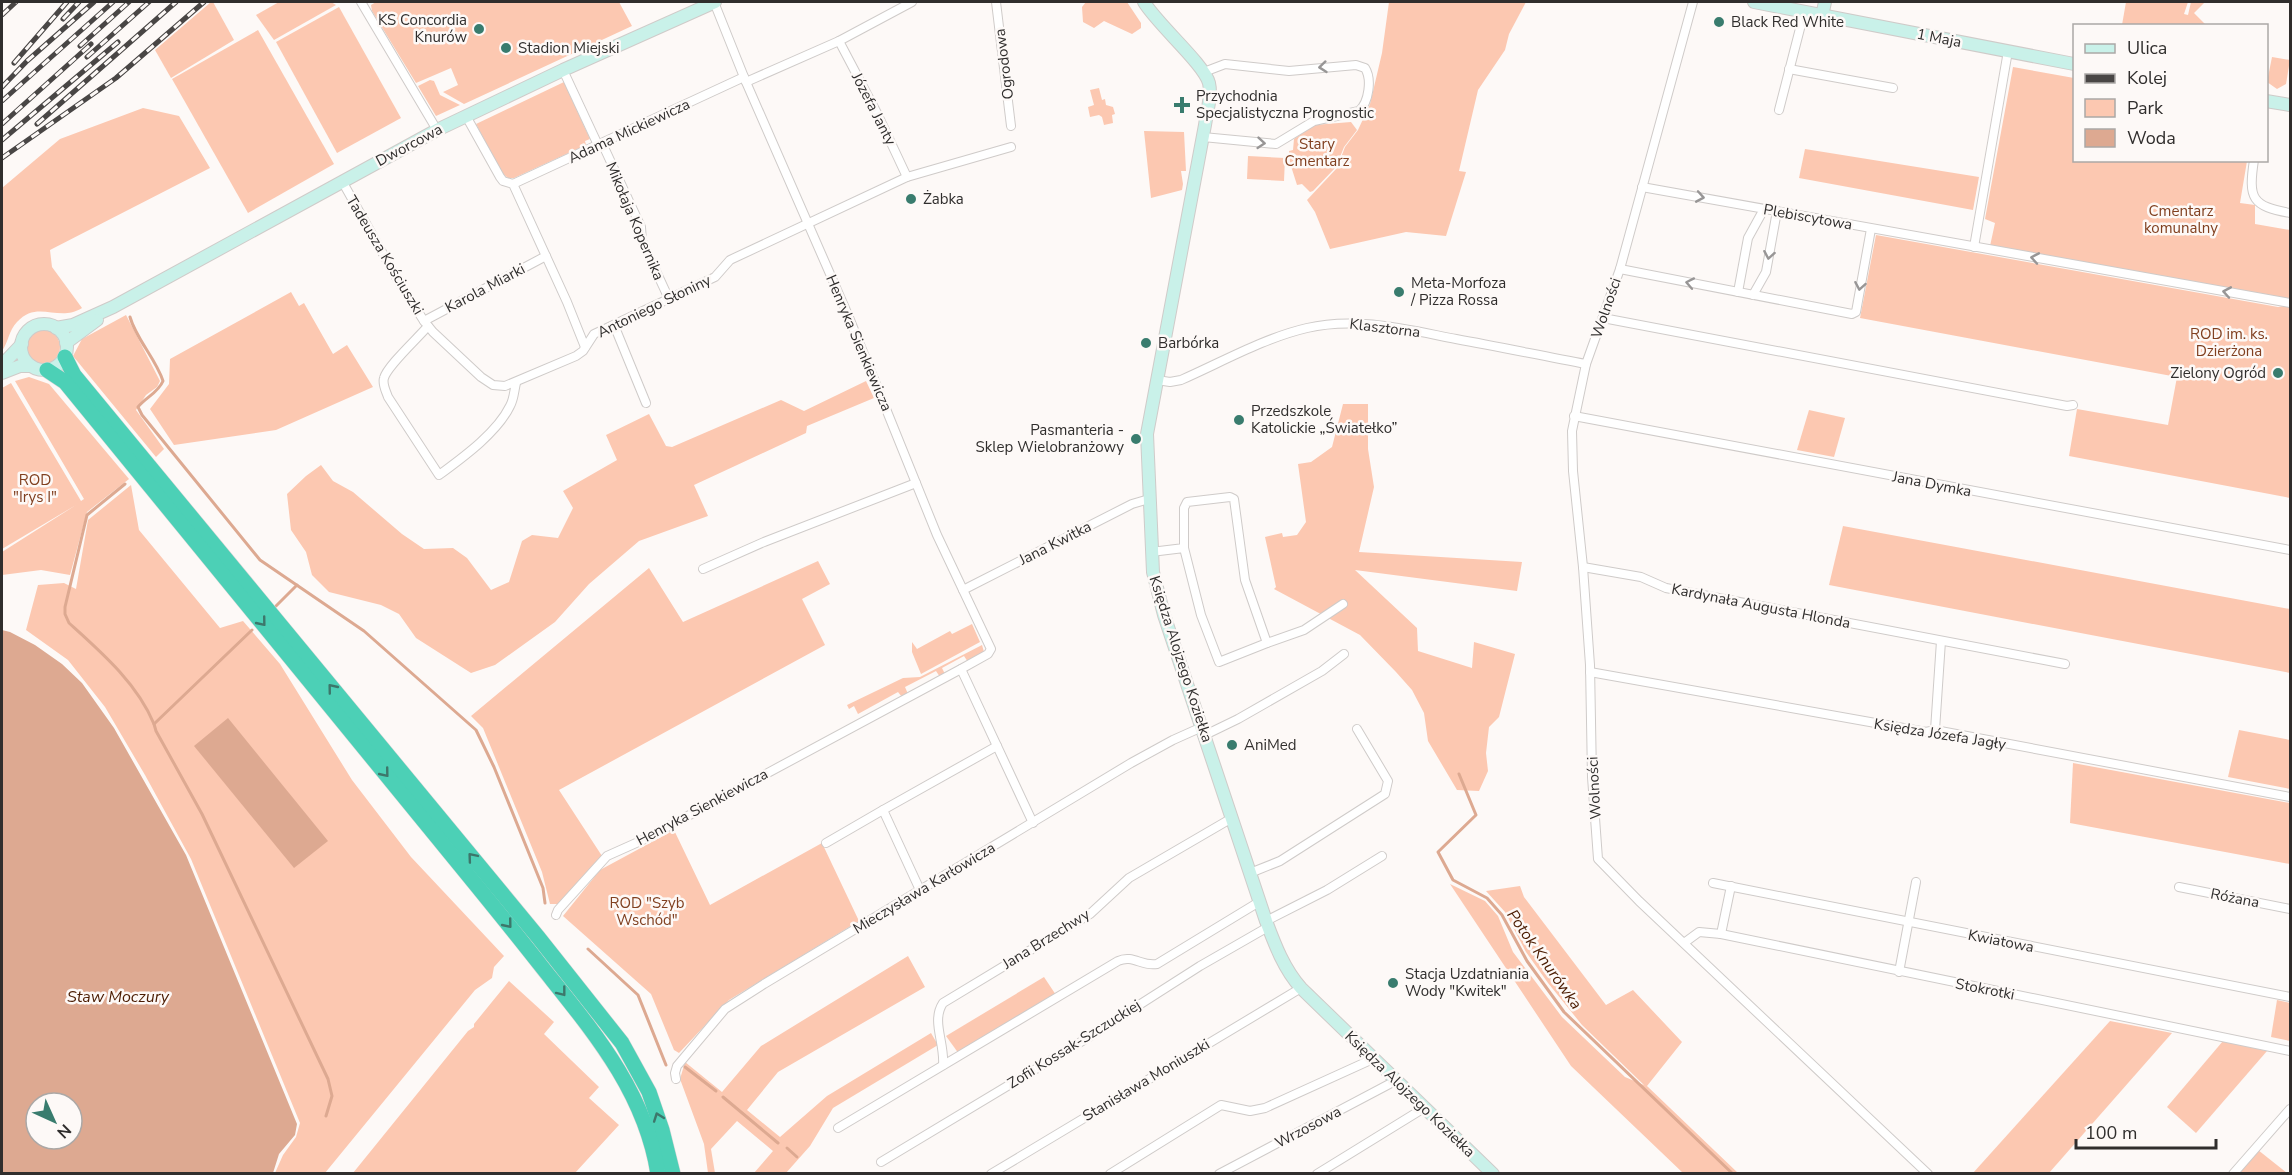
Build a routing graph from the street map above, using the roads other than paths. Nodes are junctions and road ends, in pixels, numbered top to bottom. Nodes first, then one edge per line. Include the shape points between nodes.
1 (364, 2) edge
2 (714, 2) edge
3 (912, 2) edge
4 (996, 2) edge
5 (1144, 2) edge
6 (1693, 2) edge
7 (1754, 2) edge
8 (1825, 2) edge
9 (1804, 13) junction
10 (1822, 16) junction
11 (839, 42) junction
12 (2008, 51) junction
13 (2073, 64) edge
14 (563, 69) junction
15 (1789, 69) junction
16 (1204, 72) junction
17 (745, 79) junction
18 (1893, 88) dead end
19 (2268, 101) edge
20 (2290, 102) edge
21 (1779, 110) dead end
22 (466, 116) junction
23 (1011, 126) dead end
24 (437, 130) junction
25 (1203, 137) junction
26 (600, 144) junction
27 (1011, 147) dead end
28 (2254, 162) edge
29 (907, 177) junction
30 (342, 181) junction
31 (513, 184) junction
32 (1642, 187) junction
33 (1764, 209) junction
34 (1777, 211) junction
35 (2290, 213) edge
36 (808, 225) junction
37 (1871, 229) junction
38 (1974, 247) junction
39 (546, 256) junction
40 (1620, 268) junction
41 (1738, 292) junction
42 (1753, 295) junction
43 (669, 299) junction
44 (2290, 303) edge
45 (114, 307) junction
46 (1603, 318) junction
47 (426, 324) junction
48 (614, 325) junction
49 (57, 328) junction
50 (22, 344) junction
51 (585, 347) junction
52 (66, 350) junction
53 (1586, 364) junction
54 (2, 365) edge
55 (31, 366) junction
56 (47, 370) junction
57 (2, 373) edge
58 (1157, 380) junction
59 (516, 383) junction
60 (646, 403) dead end
61 (2073, 405) dead end
62 (1574, 416) junction
63 (916, 483) junction
64 (1149, 499) junction
65 (1184, 548) junction
66 (2290, 550) edge
67 (1151, 552) junction
68 (1583, 567) junction
69 (704, 569) dead end
70 (963, 590) junction
71 (1343, 604) dead end
72 (1941, 641) junction
73 (1267, 643) junction
74 (1344, 654) dead end
75 (2065, 664) dead end
76 (961, 669) junction
77 (1590, 672) junction
78 (1357, 729) dead end
79 (1935, 730) junction
80 (1203, 731) junction
81 (997, 746) junction
82 (2290, 796) edge
83 (883, 810) junction
84 (1232, 818) junction
85 (1033, 823) junction
86 (826, 843) dead end
87 (1382, 856) dead end
88 (1250, 873) junction
89 (1916, 882) dead end
90 (1713, 883) dead end
91 (1731, 886) junction
92 (2179, 887) dead end
93 (920, 890) junction
94 (1259, 902) junction
95 (2290, 909) edge
96 (556, 915) dead end
97 (1908, 922) junction
98 (1267, 924) junction
99 (1721, 934) junction
100 (1684, 943) junction
101 (1899, 972) junction
102 (1301, 988) junction
103 (2290, 998) edge
104 (2290, 1051) edge
105 (1375, 1058) junction
106 (943, 1065) junction
107 (676, 1079) dead end
108 (1397, 1080) junction
109 (1425, 1108) junction
110 (2290, 1109) edge
111 (838, 1128) dead end
112 (881, 1162) dead end
113 (658, 1173) edge
114 (673, 1173) edge
115 (991, 1173) edge
116 (1110, 1173) edge
117 (1219, 1173) edge
118 (1317, 1173) edge
119 (1493, 1173) edge
120 (1928, 1173) edge
121 (2233, 1173) edge

1 - 24 street
2 - 14 street, Dworcowa
2 - 17 street, Henryka Sienkiewicza
3 - 11 street, Adama Mickiewicza
4 - 23 street, Ogrodowa
5 - 16 street
6 - 32 street, Wolności
7 - 9 street, 1 Maja
8 - 10 street
9 - 10 street, 1 Maja
9 - 15 street
10 - 12 street, 1 Maja
11 - 17 street, Adama Mickiewicza
11 - 29 street, Józefa Janty
12 - 13 street, 1 Maja
12 - 38 street
14 - 22 street, Dworcowa
14 - 26 street, Mikołaja Kopernika
15 - 18 street
15 - 21 street
16 - 25 street, Księdza Alojzego Koziełka via 1209,98
25 -> 16 street via 1276,144 1314,121 1359,111 1365,103 1369,78 1365,69 1356,65 1289,70 1225,64
17 - 26 street, Adama Mickiewicza
17 - 36 street, Henryka Sienkiewicza
19 - 20 street
22 - 24 street, Dworcowa
22 - 31 street via 500,177
24 - 30 street, Dworcowa
25 - 58 street, Księdza Alojzego Koziełka
26 - 31 street, Adama Mickiewicza
26 - 43 street, Mikołaja Kopernika via 641,227 642,241
27 - 29 street, Antoniego Słoniny
28 - 35 street via 2251,184 2256,200 2268,210
29 - 36 street, Antoniego Słoniny
30 - 45 street, Dworcowa
30 - 47 street, Tadeusza Kościuszki
31 - 39 street
32 -> 33 street, Plebiscytowa
32 - 40 street, Wolności
33 - 34 street, Plebiscytowa
33 - 41 street via 1748,238
34 - 37 street, Plebiscytowa
34 -> 42 street via 1766,272
36 - 43 street, Antoniego Słoniny via 730,260 715,277
36 - 63 street, Henryka Sienkiewicza
37 - 38 street, Plebiscytowa
37 -> 42 street, Wolności via 1856,312
44 -> 38 street, Plebiscytowa
39 - 47 street, Karola Miarki
39 - 51 street
41 -> 40 street, Wolności
40 - 46 street, Wolności
41 - 42 street, Wolności
43 - 48 street, Antoniego Słoniny
45 - 49 street, Dworcowa
45 - 52 street, Dworcowa
46 - 53 street, Wolności
46 - 61 street
47 - 59 street, Tadeusza Kościuszki via 490,383
47 - 59 street, Karola Miarki via 384,377 384,386 438,475 467,454 502,417 511,405
48 - 51 street, Antoniego Słoniny via 594,334
48 - 60 street
49 - 50 street via 32,328
49 - 52 street via 64,337
50 - 54 street
50 - 55 street via 24,357
51 - 59 street, Antoniego Słoniny via 576,356
52 - 56 street via 58,366
114 -> 52 highway via 649,1092 621,1043 74,375
53 - 58 street, Klasztorna via 1408,329 1356,323 1308,327 1181,380
53 - 62 street, Wolności
55 - 56 street
55 - 57 street
56 -> 113 highway via 65,382 202,548 609,1052 649,1134
58 - 64 street, Księdza Alojzego Koziełka via 1147,434
62 - 66 street, Jana Dymka
62 - 68 street, Wolności via 1571,442
63 - 69 street
63 - 70 street, Henryka Sienkiewicza
64 - 67 street, Księdza Alojzego Koziełka
64 - 70 street, Jana Kwitka via 1135,502
65 - 67 street
65 - 73 street via 1201,615 1219,662
65 - 73 street via 1187,502 1230,496 1234,499 1245,580
67 - 80 street, Księdza Alojzego Koziełka via 1164,615
68 - 72 street, Kardynała Augusta Hlonda via 1641,577 1666,588
68 - 77 street, Wolności
70 - 76 street, Henryka Sienkiewicza via 991,649
71 - 73 street via 1304,630
72 - 75 street, Kardynała Augusta Hlonda
72 - 79 street
74 - 80 street, Mieczysława Karłowicza via 1245,715
76 - 81 street
76 - 96 street, Henryka Sienkiewicza via 607,856
77 - 79 street, Księdza Józefa Jagły via 1926,732
77 - 100 street, Wolności via 1598,859
78 - 88 street via 1388,781 1385,794 1280,861
79 - 82 street, Księdza Józefa Jagły
80 - 84 street, Księdza Alojzego Koziełka
80 - 85 street, Mieczysława Karłowicza via 1152,751
81 - 83 street
81 - 85 street
83 - 86 street
83 - 93 street
84 - 88 street, Księdza Alojzego Koziełka
84 - 106 street, Jana Brzechwy via 1128,878 1090,914 943,1003 937,1020
85 - 93 street, Mieczysława Karłowicza
87 - 98 street, Zofii Kossak-Szczuckiej
88 - 94 street, Księdza Alojzego Koziełka
89 - 97 street
90 - 91 street, Kwiatowa
91 - 97 street, Kwiatowa
91 - 99 street
92 - 95 street, Różana
93 - 107 street, Mieczysława Karłowicza via 725,1010 677,1066
94 - 98 street, Księdza Alojzego Koziełka
94 - 106 street via 1157,964 1149,966 1125,958 1118,961
97 - 101 street
97 - 103 street, Kwiatowa
98 - 102 street, Księdza Alojzego Koziełka via 1277,951
98 - 112 street, Zofii Kossak-Szczuckiej
99 - 100 street, Stokrotki via 1699,932
99 - 101 street, Stokrotki
100 - 120 street, Wolności
101 - 104 street, Stokrotki
102 - 105 street, Księdza Alojzego Koziełka
102 - 115 street, Stanisława Moniuszki
105 - 108 street, Księdza Alojzego Koziełka
105 - 116 street via 1265,1108 1250,1111 1221,1105
106 - 111 street
108 - 109 street, Księdza Alojzego Koziełka
108 - 117 street, Wrzosowa
109 - 118 street
109 - 119 street, Księdza Alojzego Koziełka
110 - 121 street

